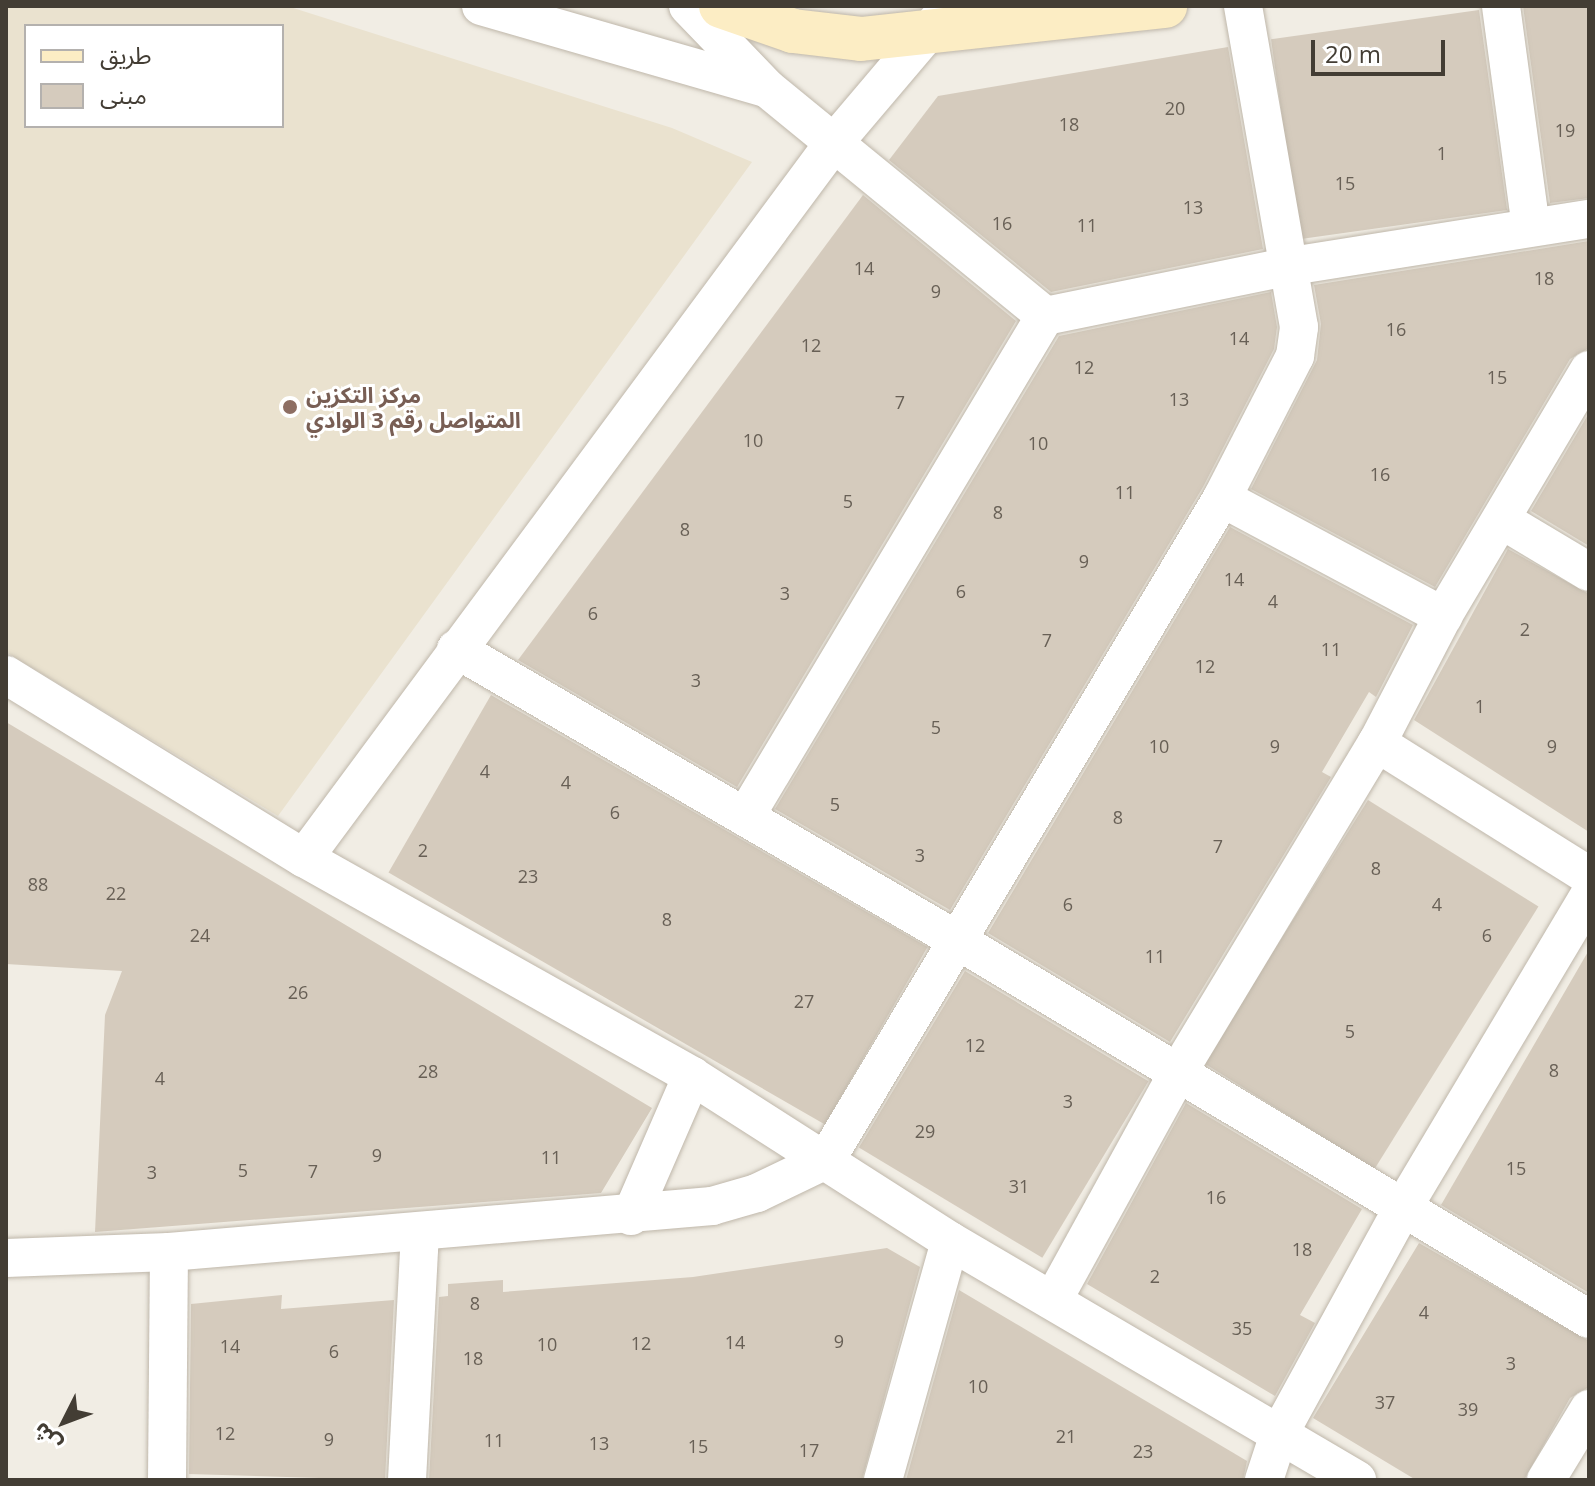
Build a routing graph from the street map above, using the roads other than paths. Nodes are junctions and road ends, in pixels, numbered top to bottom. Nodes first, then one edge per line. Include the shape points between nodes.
1 (481, 6) edge
2 (688, 6) edge
3 (721, 6) edge
4 (1165, 6) edge
5 (1243, 6) edge
6 (1501, 6) edge
7 (938, 20) edge
8 (768, 89) junction
9 (833, 144) junction
10 (1589, 219) edge
11 (1531, 227) junction
12 (1285, 267) junction
13 (1045, 316) junction
14 (1589, 370) edge
15 (1222, 498) junction
16 (1502, 520) junction
17 (1589, 572) edge
18 (1443, 616) junction
19 (456, 649) junction
20 (6, 675) edge
21 (1377, 743) junction
22 (745, 817) junction
23 (304, 858) junction
24 (1589, 876) edge
25 (1589, 896) edge
26 (955, 939) junction
27 (1177, 1074) junction
28 (692, 1076) junction
29 (826, 1160) junction
30 (1401, 1211) junction
31 (631, 1216) junction
32 (420, 1231) junction
33 (950, 1241) junction
34 (169, 1252) junction
35 (6, 1258) edge
36 (1053, 1300) junction
37 (1589, 1319) edge
38 (1589, 1409) edge
39 (1279, 1434) junction
40 (167, 1480) edge
41 (407, 1480) edge
42 (883, 1480) edge
43 (1264, 1480) edge
44 (1357, 1480) edge
45 (1546, 1480) edge

1 - 8 street
2 - 8 street
3 - 7 street via 827,37
4 - 7 street
5 - 12 street
6 - 11 street
7 - 9 street
8 - 9 street
9 - 13 street
9 - 19 street
10 - 11 street
11 - 12 street
12 - 13 street
12 - 15 street via 1299,327 1295,356
13 - 22 street
14 - 16 street
15 - 18 street
15 - 26 street
16 - 17 street
16 - 18 street
18 - 21 street
19 - 22 street
19 - 23 street
20 - 23 street
21 - 24 street
21 - 27 street
22 - 26 street
23 - 28 street
25 - 30 street
26 - 27 street
26 - 29 street
27 - 30 street
27 - 36 street
28 - 29 street
28 - 31 street
29 - 31 street via 757,1193 712,1206
29 - 33 street
30 - 37 street
30 - 39 street
31 - 32 street
32 - 34 street
32 - 41 street
33 - 36 street
33 - 42 street
34 - 35 street
34 - 40 street
36 - 39 street
38 - 45 street
39 - 43 street
39 - 44 street

